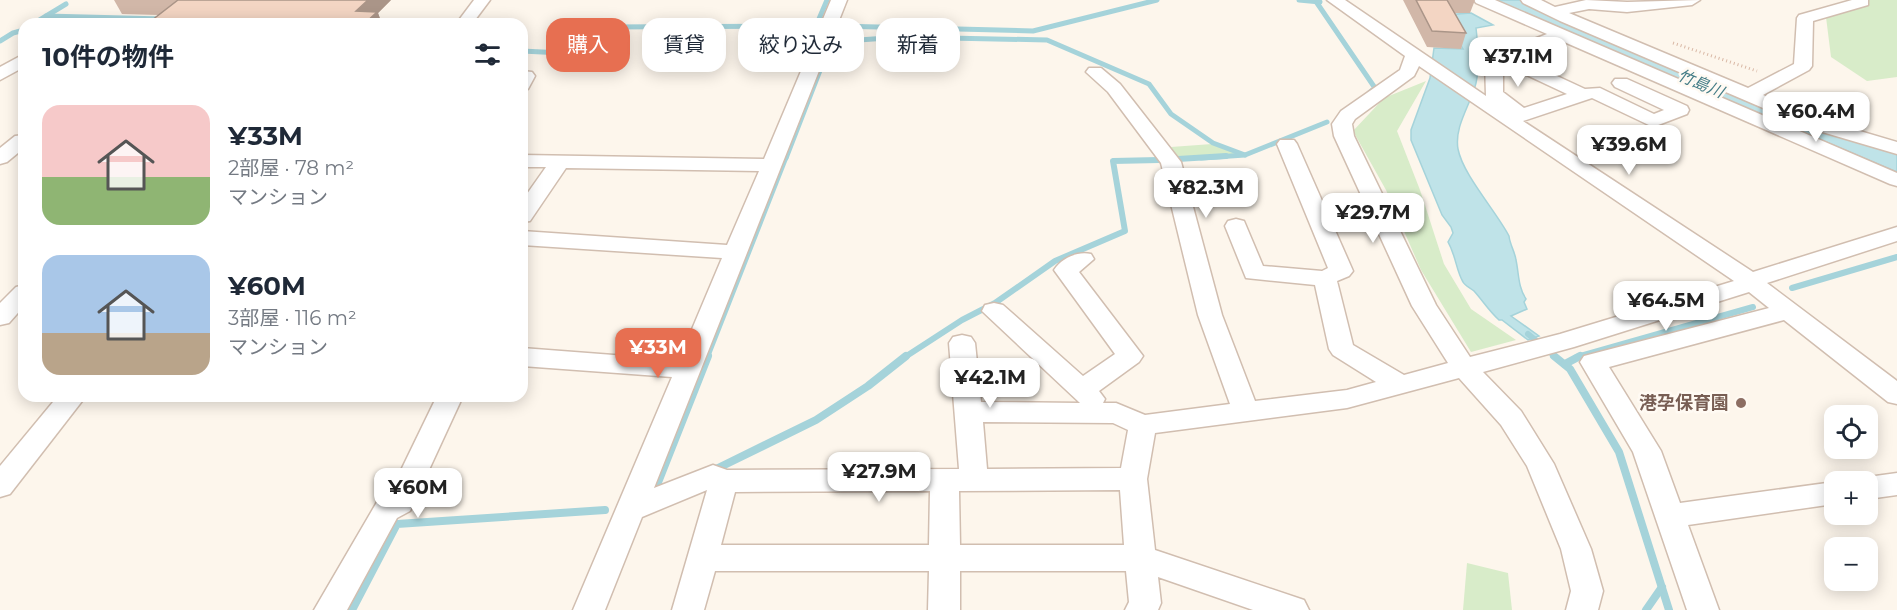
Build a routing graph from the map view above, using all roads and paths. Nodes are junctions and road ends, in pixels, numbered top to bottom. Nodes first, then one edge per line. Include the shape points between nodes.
1 (482, 0) edge
2 (838, 0) edge
3 (1335, 0) edge
4 (1482, 0) edge
5 (1529, 0) edge
6 (1692, 0) edge
7 (1862, 2) dead end
8 (1553, 12) junction
9 (468, 18) edge
10 (1561, 35) junction
11 (1664, 41) dead end
12 (1417, 55) junction
13 (1503, 58) junction
14 (18, 63) edge
15 (1095, 72) dead end
16 (1648, 72) junction
17 (0, 75) edge
18 (1780, 80) junction
19 (1621, 83) junction
20 (1589, 94) junction
21 (1749, 95) junction
22 (1516, 117) junction
23 (17, 138) edge
24 (1287, 144) dead end
25 (1897, 148) edge
26 (0, 158) edge
27 (528, 161) edge
28 (560, 162) junction
29 (769, 165) junction
30 (1897, 180) edge
31 (528, 207) edge
32 (1236, 226) dead end
33 (1897, 234) edge
34 (528, 238) edge
35 (733, 252) junction
36 (1083, 259) dead end
37 (1325, 278) junction
38 (1749, 281) junction
39 (18, 298) edge
40 (1788, 310) junction
41 (994, 311) dead end
42 (0, 317) edge
43 (962, 344) dead end
44 (528, 357) edge
45 (1473, 366) junction
46 (686, 369) junction
47 (1401, 385) junction
48 (1082, 390) junction
49 (1897, 395) edge
50 (68, 402) edge
51 (447, 402) edge
52 (968, 412) junction
53 (1246, 412) junction
54 (1107, 413) junction
55 (1143, 425) junction
56 (959, 479) junction
57 (1133, 479) junction
58 (724, 480) junction
59 (1897, 484) edge
60 (0, 486) edge
61 (1878, 487) edge
62 (1824, 494) edge
63 (629, 510) junction
64 (1671, 516) junction
65 (703, 558) junction
66 (944, 558) junction
67 (1141, 558) junction
68 (330, 610) edge
69 (589, 610) edge
70 (688, 610) edge
71 (944, 610) edge
72 (1142, 610) edge
73 (1293, 610) edge
74 (1582, 610) edge
75 (1704, 610) edge

1 - 9 street
2 - 29 street
3 - 12 street
4 - 10 street
5 - 8 street
6 - 8 street via 1627,8 1589,4
7 - 18 street via 1805,18 1803,66
8 - 21 street
10 - 13 street
10 - 16 street
11 - 18 path
12 - 22 street via 1484,103
12 - 45 street via 1408,72 1348,115 1342,124 1344,136 1424,306
13 - 20 street
13 - 22 street via 1494,61 1494,94
14 - 17 street
15 - 53 street via 1114,88 1172,162 1210,315
16 - 19 street
16 - 30 street
18 - 21 street
19 - 20 street
19 - 20 street via 1680,110 1653,121
20 - 22 street
21 - 25 street via 1819,125
22 - 38 street
23 - 26 street
24 - 37 street via 1341,271
27 - 28 street
28 - 29 street
28 - 31 street
29 - 35 street
32 - 37 street via 1254,273
33 - 38 street
34 - 35 street
35 - 46 street
36 - 48 street via 1066,270 1130,356
37 - 47 street via 1342,349
38 - 40 street
38 - 45 street via 1736,289
39 - 42 street
40 - 49 street
40 - 64 street via 1593,363 1647,451
41 - 48 street
43 - 52 street
44 - 46 street
45 - 47 street
45 - 74 street via 1540,464 1576,549 1587,591
46 - 63 street
47 - 53 street via 1347,399
48 - 54 street
50 - 60 street
51 - 68 street via 400,503 387,510
52 - 54 street
52 - 56 street
53 - 55 street
54 - 55 street
55 - 57 street
56 - 57 street
56 - 58 street
56 - 66 street
57 - 67 street
58 - 63 street via 713,476
58 - 65 street
59 - 61 street
62 - 64 street
63 - 69 street
64 - 75 street
65 - 66 street
65 - 70 street
66 - 67 street
66 - 71 street
67 - 72 street via 1145,603
67 - 73 street

